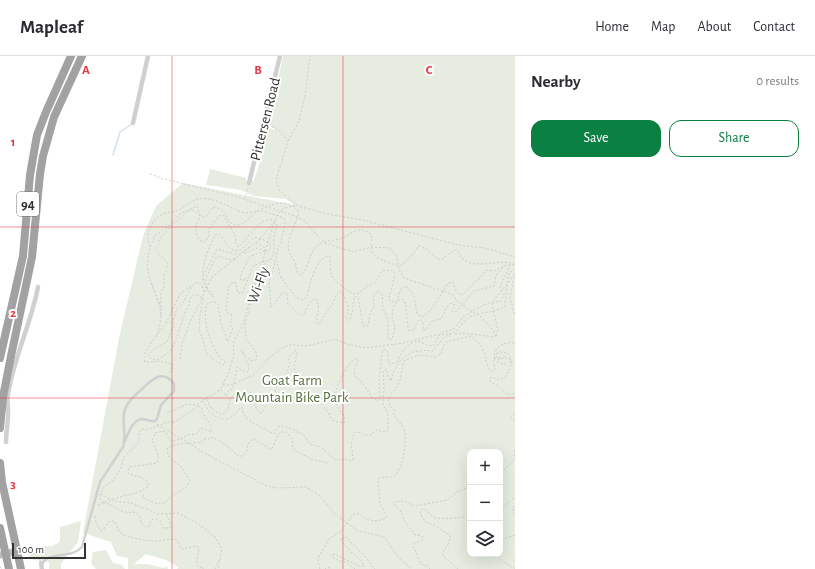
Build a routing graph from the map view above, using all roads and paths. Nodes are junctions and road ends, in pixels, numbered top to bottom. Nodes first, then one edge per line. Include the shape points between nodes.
1 (71, 56) edge
2 (82, 56) edge
3 (148, 56) edge
4 (280, 56) edge
5 (310, 56) edge
6 (133, 123) dead end
7 (263, 126) junction
8 (288, 142) junction
9 (150, 174) dead end
10 (249, 183) joint
11 (245, 200) junction
12 (291, 206) junction
13 (298, 206) junction
14 (264, 207) junction
15 (278, 216) junction
16 (297, 217) junction
17 (275, 221) junction
18 (324, 242) junction
19 (150, 247) junction
20 (371, 247) junction
21 (267, 252) junction
22 (515, 257) edge
23 (238, 258) junction
24 (268, 260) junction
25 (515, 264) edge
26 (512, 265) junction
27 (398, 266) junction
28 (503, 266) junction
29 (261, 268) junction
30 (515, 269) edge
31 (250, 273) junction
32 (515, 274) edge
33 (149, 277) junction
34 (203, 283) junction
35 (506, 286) junction
36 (38, 287) dead end
37 (191, 287) junction
38 (443, 291) junction
39 (502, 291) junction
40 (205, 292) junction
41 (252, 294) junction
42 (493, 303) junction
43 (462, 305) junction
44 (161, 307) junction
45 (472, 311) junction
46 (493, 311) junction
47 (478, 315) junction
48 (515, 315) edge
49 (161, 319) junction
50 (439, 335) junction
51 (154, 337) junction
52 (496, 337) junction
53 (515, 343) edge
54 (505, 356) dead end
55 (0, 358) edge
56 (180, 359) dead end
57 (156, 360) junction
58 (154, 362) junction
59 (512, 363) dead end
60 (506, 364) dead end
61 (515, 364) edge
62 (512, 369) dead end
63 (168, 378) junction
64 (223, 385) junction
65 (515, 393) edge
66 (214, 394) junction
67 (206, 399) junction
68 (202, 401) junction
69 (167, 413) dead end
70 (515, 414) edge
71 (155, 421) junction
72 (515, 421) edge
73 (2, 428) edge
74 (125, 441) junction
75 (6, 442) dead end
76 (515, 449) edge
77 (515, 457) edge
78 (0, 463) edge
79 (328, 463) dead end
80 (503, 469) edge
81 (467, 488) edge
82 (101, 494) dead end
83 (143, 495) dead end
84 (515, 497) edge
85 (103, 503) junction
86 (515, 506) edge
87 (503, 507) edge
88 (97, 508) dead end
89 (96, 512) dead end
90 (169, 514) junction
91 (467, 516) edge
92 (515, 516) edge
93 (347, 523) junction
94 (0, 528) edge
95 (515, 535) edge
96 (503, 541) edge
97 (2, 548) edge
98 (16, 548) junction
99 (497, 557) edge
100 (220, 558) junction
101 (0, 562) edge
102 (41, 566) edge
103 (0, 567) edge
104 (515, 568) edge
105 (2, 569) edge
106 (9, 569) edge
107 (21, 569) edge
108 (203, 569) edge
109 (215, 569) edge
110 (218, 569) edge
111 (320, 569) edge
112 (325, 569) edge
113 (332, 569) edge
114 (355, 569) edge
115 (375, 569) edge
116 (412, 569) edge
117 (430, 569) edge
118 (458, 569) edge

1 - 55 highway, 94 via 37,135 30,175 23,256
2 - 73 highway, 94 via 54,117 42,156 32,257 3,397
3 - 6 street
4 - 7 street, Pittersen Road
5 - 8 path via 299,121
7 - 8 path via 272,127 283,133
7 - 10 street, Pittersen Road
8 - 13 path via 276,180 280,190
9 - 11 path
10 - 11 path
11 - 14 path
12 - 13 path
12 - 14 path via 276,203
12 - 15 path via 279,212
12 - 16 path via 298,210
13 - 22 path
14 - 16 path
14 - 19 path via 248,213 216,201 199,199 159,216 148,234
15 - 17 path
15 - 19 path via 261,211 240,225 234,225 219,208 213,207 207,216 203,217 195,206 180,214 155,236
15 - 38 path via 285,220 276,259 280,274 301,300 307,296 316,266 327,256 331,260 331,274 353,294 375,283 381,272 393,271 395,276 388,298 394,302 398,300 401,289 406,286 414,295 417,314 420,316 425,316
16 - 18 path via 305,221
16 - 18 path via 288,246 298,274 302,275 312,253
17 - 21 path
17 - 23 path via 260,239
17 - 24 path via 275,248
17 - 44 path via 266,220 240,246 237,246 236,236 223,215 220,215 209,229 209,236 202,242 195,229 200,216 194,210 188,212 171,225 159,239 159,245 156,247 167,263 161,292
18 - 20 path via 354,252
18 - 20 path via 365,230 372,236
19 - 33 path via 147,264
20 - 27 path via 374,256
20 - 27 path via 390,248 397,257
21 - 23 path via 254,249
21 - 29 path
21 - 31 path via 250,256 241,280 246,280
21 - 34 path via 258,243 238,254 217,249 204,274
21 - 34 path via 271,246 258,238 253,238 245,247 234,251 221,235 216,234 203,269
23 - 34 path via 230,260 218,256 214,259 206,280 214,297
23 - 40 path via 211,278
24 - 29 path, Wi-Fly
24 - 31 path via 253,266
24 - 43 path, Wi-Fly via 274,260 275,264 268,283 270,306 285,292 288,304 301,316 310,301 315,298 319,306 317,324 320,324 340,291 349,308 346,320 351,317 355,296 358,297 362,326 365,327 368,326 370,313 374,307 374,298 378,291 382,293 383,309 389,326 389,340 392,339 395,327 392,320 393,307 399,300 403,299 406,302 409,331 414,330 418,320 422,320 423,330 427,329 452,303 455,305 453,312
25 - 26 path
25 - 27 path via 506,262 479,265 464,260 457,250 441,260 418,246 405,263
26 - 28 path
26 - 39 path via 501,283
27 - 38 path via 404,278
28 - 38 path via 494,271 486,270 462,295 457,294 453,282 448,283
28 - 43 path via 496,275 494,286 474,290
29 - 41 path
30 - 35 path via 509,274
31 - 57 path via 242,293 238,293 236,283 229,286 226,309 231,314 230,324 233,328 228,341 221,324 218,304 213,301 206,307 208,332 224,364 218,363 206,353 199,330 203,300 194,294 174,345 167,354
32 - 35 path
32 - 48 path via 510,298
33 - 44 path
33 - 49 path via 160,307
35 - 39 path
35 - 46 path via 505,306
36 - 73 street via 34,308 14,368 8,394 8,415
37 - 40 path via 195,283 200,283
37 - 51 path via 180,294 165,325
37 - 57 path via 184,298 184,303 177,308 174,327 167,342 148,355 152,360
38 - 43 path via 452,294
39 - 42 path
39 - 42 path via 504,294 501,302
40 - 56 path via 190,322
41 - 64 path via 243,324 233,343 234,355
41 - 66 path, Wi-Fly via 245,326 246,339 255,349 256,360 251,361 241,350 249,366 248,372 237,367 233,389 227,392 226,396 221,390
42 - 45 path
42 - 46 path
43 - 45 path
44 - 49 path
45 - 47 path
45 - 50 path via 463,317 454,329
46 - 47 path
46 - 52 path via 498,330
47 - 52 path via 494,331
47 - 68 path via 469,317 459,329 446,336 432,351 422,350 409,354 396,366 391,381 387,370 383,371 383,403 388,416 388,431 376,430 371,435 355,432 351,443 353,460 350,461 334,459 322,447 310,444 303,434 289,427 279,426 274,434 263,429 244,415 242,407 230,419 225,420 213,415
49 - 51 path via 158,333
50 - 52 path via 462,333
50 - 64 path via 366,348 336,339 307,346 289,346 269,358 253,375 232,385
50 - 67 path via 434,346 427,346 418,341 411,342 394,363 389,363 388,350 383,350 379,382 381,395 378,401 372,398 356,376 354,371 357,359 351,360 341,377 335,395 344,423 332,420 319,402 304,395 294,367 297,353 294,350 289,355 290,363 284,379 276,388 274,398 268,401 264,412 260,413 256,409 249,391 241,392 230,399 229,407 221,415 211,408
51 - 58 path via 144,355 146,362
53 - 59 path via 505,343 497,348 494,354 498,359 512,360
54 - 61 path via 496,356 502,352 510,354
57 - 58 path
58 - 63 path via 173,364
60 - 93 path via 502,365 494,359 495,369 490,371 480,344 471,336 446,342 442,354 434,357 419,356 405,360 399,383 389,397 393,414 406,434 405,450 396,475 379,478 378,481 380,504 386,518 368,520 357,512
62 - 65 path via 503,379 496,380 491,376 489,379 505,394
63 - 71 lane via 174,384 174,392 161,405
63 - 74 lane via 155,378 135,395 128,405 124,415
64 - 66 path
66 - 67 path
67 - 68 path
68 - 69 path via 197,405 188,404
70 - 72 path via 511,418
71 - 74 lane via 139,420
71 - 93 path via 206,454 265,485 276,488 306,487 319,495 335,514
73 - 75 street
74 - 102 lane via 100,482 80,550 46,559
76 - 77 path
77 - 80 path
78 - 98 highway
79 - 83 path via 299,453 287,432 278,434 273,448 270,449 254,438 249,441 243,456 238,456 228,446 210,437 200,443 177,444 166,449 168,456 179,465 190,481 184,490 167,499 165,503 157,504 143,498
81 - 117 path via 447,500 426,504 414,506 404,501 394,502 414,534 423,537 414,546 421,564
82 - 90 path via 114,501 131,503 159,514
84 - 87 path
85 - 85 path via 100,497 103,488 114,480 122,466 123,458 139,442 141,429 147,430 175,422 201,406 211,426 211,432 202,428 196,434 175,441 170,440 166,432 155,434 152,440 158,455 157,463 129,467 128,471 148,481 149,486 131,496 117,497
85 - 88 path
85 - 90 path via 124,512 135,512 146,527 152,519 158,519 163,528 170,528 167,516
86 - 92 path
89 - 108 path via 96,523 101,531 108,522 113,521 117,523 122,534 147,541 175,538 181,549 198,547 196,563
90 - 100 path via 178,513 215,537 222,549
91 - 118 path via 450,519 432,516 423,509 420,511 424,520 450,535 450,543 443,556
93 - 111 path via 340,532 329,539 319,556
93 - 116 path via 358,531 384,537 398,557
94 - 97 highway
95 - 96 path
97 - 98 main road
97 - 106 highway
98 - 107 highway
99 - 104 path
100 - 109 path
100 - 110 path
101 - 106 highway
103 - 105 path
112 - 113 path
114 - 115 path via 330,555 364,566 340,539 347,537

